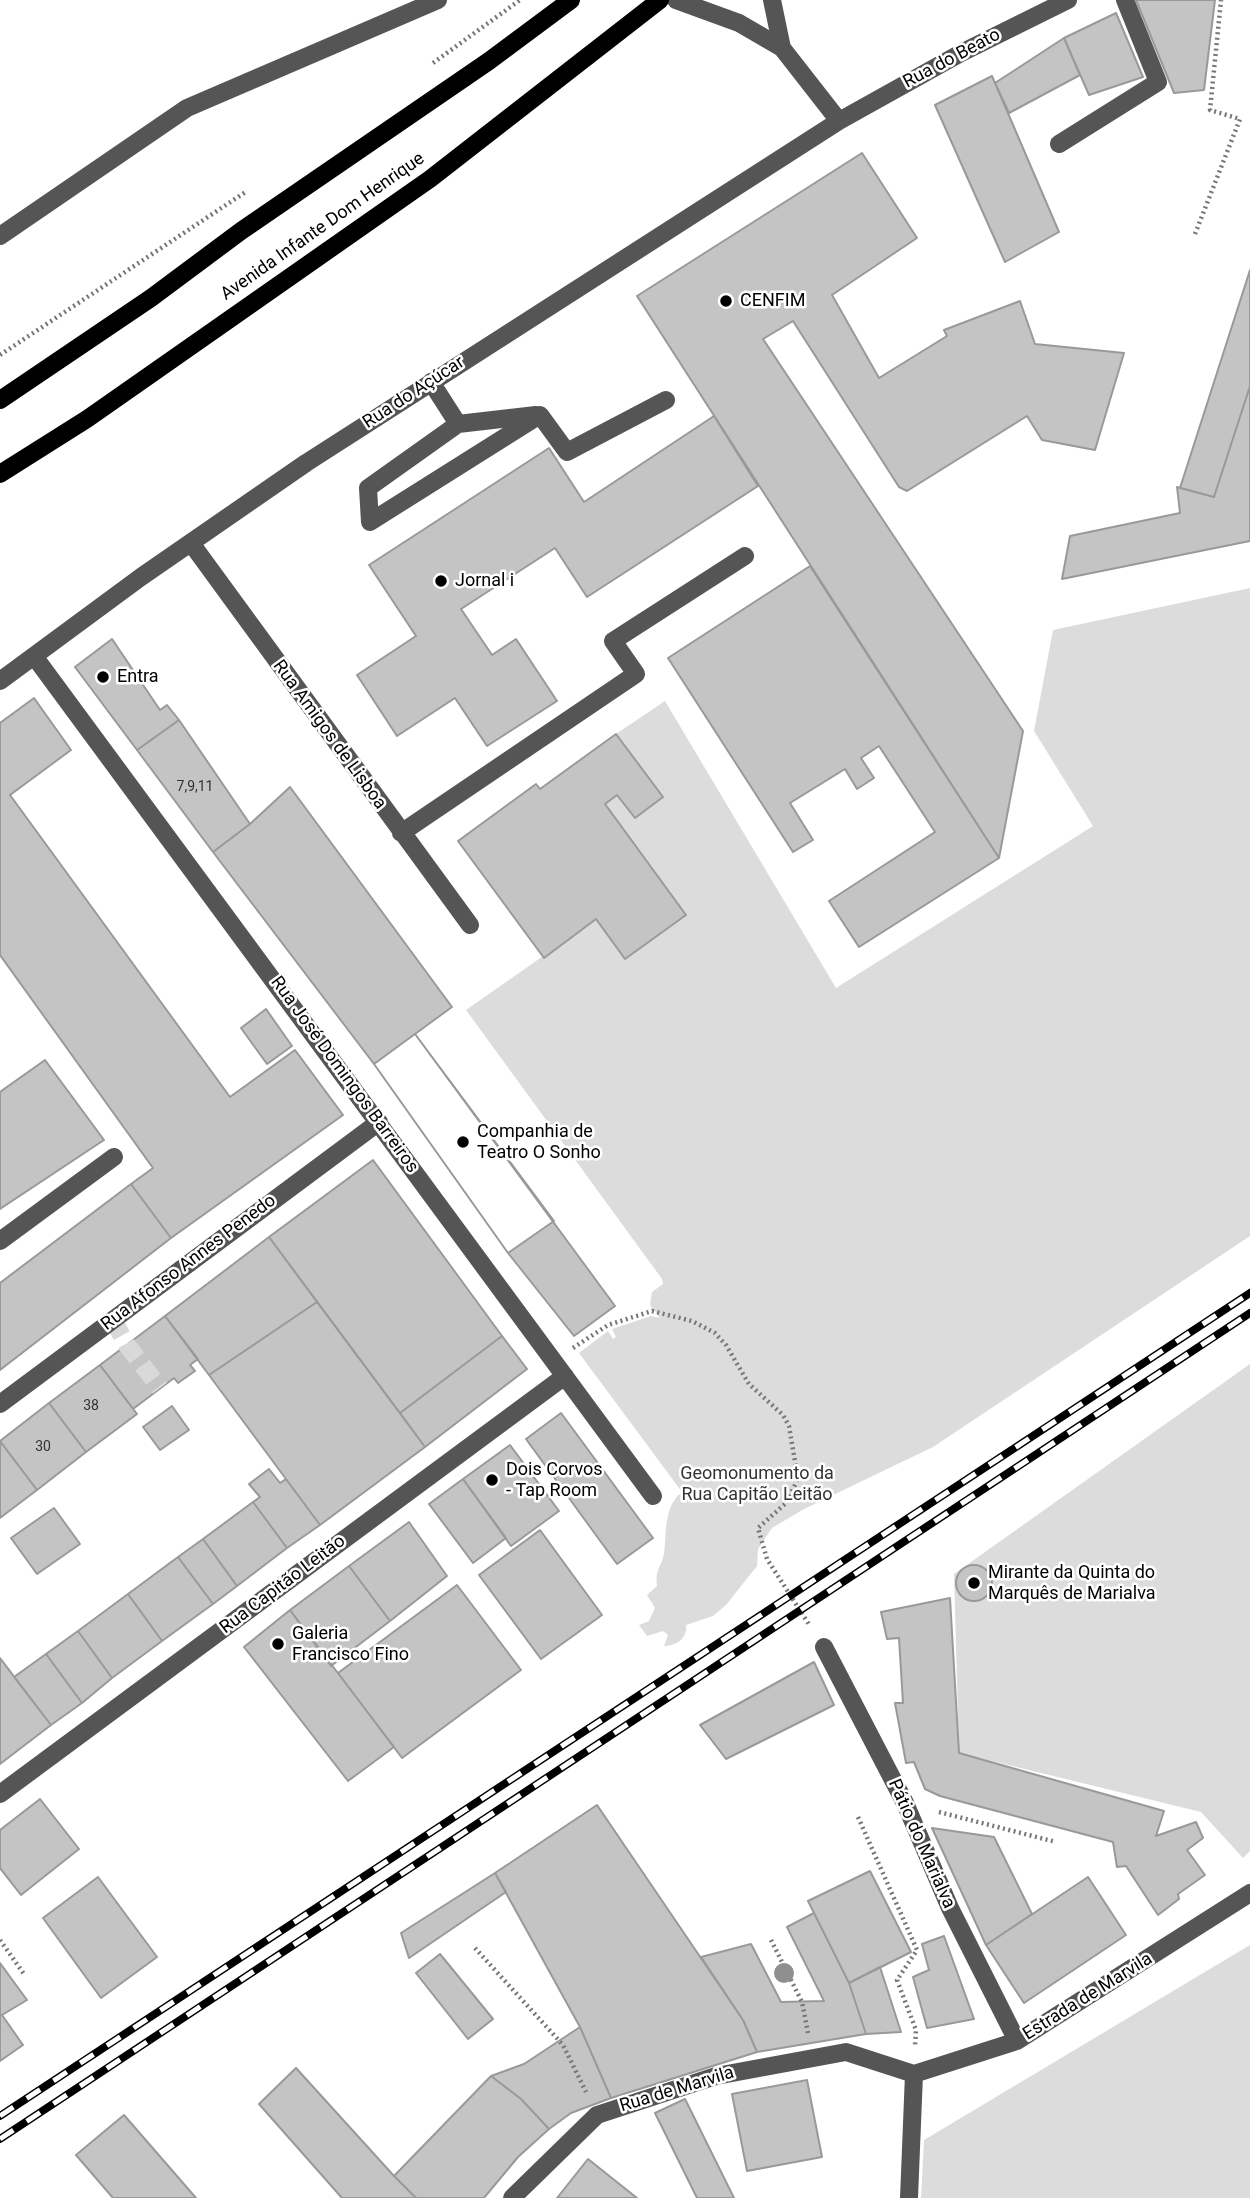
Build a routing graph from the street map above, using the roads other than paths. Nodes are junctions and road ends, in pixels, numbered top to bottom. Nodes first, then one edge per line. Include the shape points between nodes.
1 (438, 0) edge
2 (571, 0) edge
3 (660, 0) edge
4 (676, 0) edge
5 (772, 0) edge
6 (1068, 0) edge
7 (1125, 0) edge
8 (782, 47) junction
9 (839, 121) junction
10 (1059, 144) dead end
11 (0, 236) edge
12 (431, 382) junction
13 (0, 400) edge
14 (666, 400) dead end
15 (540, 415) junction
16 (458, 424) junction
17 (0, 474) edge
18 (191, 543) junction
19 (745, 556) dead end
20 (34, 656) junction
21 (0, 681) edge
22 (401, 833) junction
23 (470, 925) dead end
24 (379, 1122) junction
25 (114, 1157) dead end
26 (0, 1241) edge
27 (565, 1376) junction
28 (0, 1404) edge
29 (653, 1496) dead end
30 (824, 1647) road end
31 (0, 1794) edge
32 (1250, 1893) edge
33 (1017, 2041) junction
34 (914, 2074) junction
35 (512, 2198) edge
36 (909, 2198) edge

1 - 11 street via 187,108
2 - 13 main road via 151,299
3 - 17 main road, Avenida Infante Dom Henrique via 430,179 99,411
4 - 8 street via 739,23
5 - 8 street
6 - 9 street, Rua do Beato
7 - 10 street via 1158,82
8 - 9 street
9 - 12 street, Rua do Açúcar
12 - 16 street
12 - 18 street, Rua do Açúcar
14 - 15 street via 567,452
15 - 16 street
15 - 16 street via 370,523 368,488
18 - 20 street, Rua do Açúcar
18 - 22 street, Rua Amigos de Lisboa
19 - 22 street via 613,641 636,674
20 - 21 street, Rua do Açúcar
20 - 24 street, Rua José Domingos Barreiros
22 - 23 street, Rua Amigos de Lisboa
24 - 27 street, Rua José Domingos Barreiros
24 - 28 street, Rua Afonso Annes Penedo
25 - 26 street
27 - 29 street, Rua José Domingos Barreiros
27 - 31 street, Rua Capitão Leitão
30 - 33 street, Pátio do Marialva via 905,1803 950,1908
32 - 33 street, Estrada de Marvila
33 - 34 street, Estrada de Marvila
34 - 35 street, Rua de Marvila via 846,2052 716,2076 597,2115
34 - 36 street

